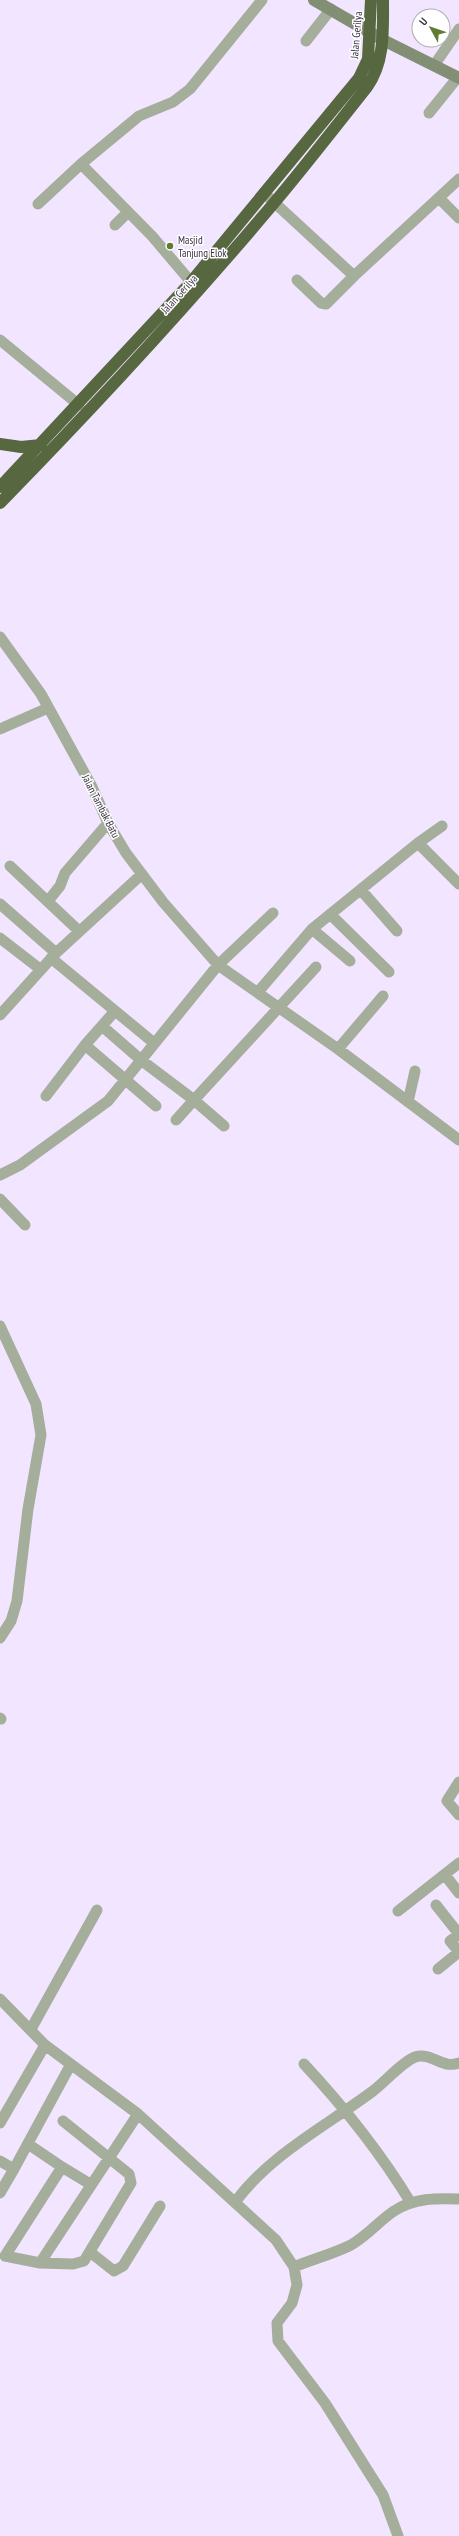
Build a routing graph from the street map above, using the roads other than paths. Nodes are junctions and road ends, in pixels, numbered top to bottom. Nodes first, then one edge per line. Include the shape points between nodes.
1 (262, 0) edge
2 (314, 0) edge
3 (372, 0) edge
4 (383, 0) edge
5 (331, 9) junction
6 (459, 28) edge
7 (371, 31) junction
8 (383, 40) junction
9 (306, 41) dead end
10 (435, 64) junction
11 (459, 77) edge
12 (429, 113) dead end
13 (81, 164) junction
14 (459, 179) edge
15 (264, 193) junction
16 (439, 198) junction
17 (276, 202) junction
18 (38, 204) dead end
19 (128, 212) junction
20 (459, 218) edge
21 (115, 225) dead end
22 (354, 276) junction
23 (297, 280) dead end
24 (191, 282) junction
25 (0, 340) edge
26 (79, 404) junction
27 (0, 444) edge
28 (41, 445) junction
29 (33, 461) junction
30 (0, 487) edge
31 (0, 502) edge
32 (0, 637) edge
33 (48, 708) junction
34 (0, 729) edge
35 (108, 823) junction
36 (442, 826) dead end
37 (418, 843) junction
38 (10, 866) dead end
39 (142, 874) junction
40 (459, 884) edge
41 (361, 890) junction
42 (48, 901) junction
43 (0, 904) edge
44 (273, 913) dead end
45 (330, 914) junction
46 (312, 929) junction
47 (79, 931) junction
48 (398, 932) dead end
49 (0, 938) edge
50 (54, 955) junction
51 (350, 961) dead end
52 (218, 965) junction
53 (316, 968) dead end
54 (40, 969) junction
55 (389, 972) dead end
56 (258, 992) junction
57 (383, 996) dead end
58 (278, 1008) junction
59 (115, 1011) junction
60 (0, 1014) edge
61 (102, 1026) junction
62 (154, 1043) junction
63 (85, 1045) junction
64 (338, 1049) junction
65 (141, 1060) junction
66 (415, 1071) dead end
67 (125, 1079) junction
68 (46, 1096) dead end
69 (194, 1100) junction
70 (408, 1102) junction
71 (156, 1106) dead end
72 (176, 1120) dead end
73 (224, 1126) dead end
74 (459, 1140) edge
75 (0, 1175) edge
76 (0, 1199) edge
77 (25, 1225) dead end
78 (0, 1326) edge
79 (0, 1638) edge
80 (459, 1782) edge
81 (459, 1815) edge
82 (459, 1864) edge
83 (445, 1875) junction
84 (459, 1893) edge
85 (436, 1905) dead end
86 (97, 1910) dead end
87 (398, 1911) dead end
88 (459, 1934) edge
89 (438, 1968) dead end
90 (0, 1998) edge
91 (31, 2029) junction
92 (45, 2045) junction
93 (459, 2063) edge
94 (71, 2064) junction
95 (304, 2064) dead end
96 (347, 2110) junction
97 (138, 2114) junction
98 (63, 2121) dead end
99 (0, 2123) edge
100 (28, 2144) junction
101 (110, 2158) junction
102 (0, 2161) edge
103 (62, 2167) junction
104 (14, 2169) junction
105 (90, 2184) junction
106 (0, 2193) edge
107 (459, 2199) edge
108 (236, 2201) junction
109 (411, 2202) junction
110 (160, 2206) dead end
111 (90, 2252) junction
112 (2, 2255) edge
113 (40, 2263) junction
114 (294, 2267) junction
115 (398, 2536) edge

1 - 13 street via 190,89 173,102 139,116
2 - 5 main road
3 - 7 highway, Jalan Gerilya
4 - 8 highway, Jalan Gerilya
5 - 7 main road
5 - 9 street
6 - 10 street
7 - 8 main road
7 - 15 highway, Jalan Gerilya via 368,59 359,78
8 - 10 main road
8 - 17 highway, Jalan Gerilya via 372,81
10 - 11 main road
11 - 12 street
13 - 18 street
13 - 19 street
14 - 16 street
15 - 17 street
15 - 24 highway, Jalan Gerilya
16 - 20 street
16 - 22 street
17 - 22 street
17 - 29 highway, Jalan Gerilya via 133,365
19 - 21 street
19 - 24 street
22 - 23 street via 326,304 321,303
24 - 26 highway, Jalan Gerilya
25 - 26 street
26 - 28 highway, Jalan Gerilya
27 - 28 highway via 21,447
28 - 29 highway, Jalan Gerilya
29 - 30 highway, Jalan Gerilya
29 - 31 highway, Jalan Gerilya
32 - 33 street, Jalan Tambak Batu
33 - 34 street
33 - 35 street, Jalan Tambak Batu via 92,787
35 - 39 street, Jalan Tambak Batu
35 - 42 street via 67,870
36 - 37 street
37 - 40 street
37 - 41 street
38 - 42 street
39 - 47 street
39 - 52 street, Jalan Tambak Batu
41 - 45 street
41 - 48 street
42 - 47 street
43 - 50 street
44 - 52 street
45 - 46 street
45 - 55 street
46 - 51 street
46 - 56 street
47 - 50 street
49 - 54 street
50 - 54 street
50 - 59 street
52 - 56 street, Jalan Tambak Batu
52 - 62 street
53 - 58 street
54 - 60 street
56 - 58 street, Jalan Tambak Batu
57 - 64 street
58 - 64 street, Jalan Tambak Batu
58 - 69 street
59 - 61 street
59 - 62 street
61 - 63 street
61 - 65 street
62 - 65 street
63 - 67 street
63 - 68 street
64 - 70 street, Jalan Tambak Batu
65 - 67 street
65 - 69 street
66 - 70 street
67 - 71 street
67 - 75 street via 103,1105 20,1165
69 - 72 street
69 - 73 street
70 - 74 street, Jalan Tambak Batu
76 - 77 street
78 - 79 street via 36,1404 41,1435 16,1601 11,1620
80 - 81 street via 447,1801
82 - 83 street
83 - 84 street
83 - 87 street
85 - 88 street
86 - 91 street
88 - 89 street via 450,1941 459,1952
90 - 91 street
91 - 92 street
92 - 94 street
92 - 99 street
93 - 96 street via 448,2065 438,2059 416,2057
94 - 97 street
94 - 100 street
95 - 96 street
96 - 108 street via 266,2167
96 - 109 street via 394,2174
97 - 101 street
97 - 108 street
98 - 101 street
100 - 103 street
100 - 104 street
101 - 105 street
101 - 111 street via 129,2174 131,2183
102 - 104 street
103 - 105 street
103 - 112 street
104 - 106 street
105 - 113 street via 85,2196
107 - 109 street via 424,2199
108 - 114 street via 276,2240
109 - 114 street via 394,2211 372,2232 351,2245
110 - 111 street via 118,2270 114,2272 109,2269
111 - 113 street via 79,2264
112 - 113 street
114 - 115 street via 297,2285 292,2303 277,2323 278,2341 325,2403 383,2495

